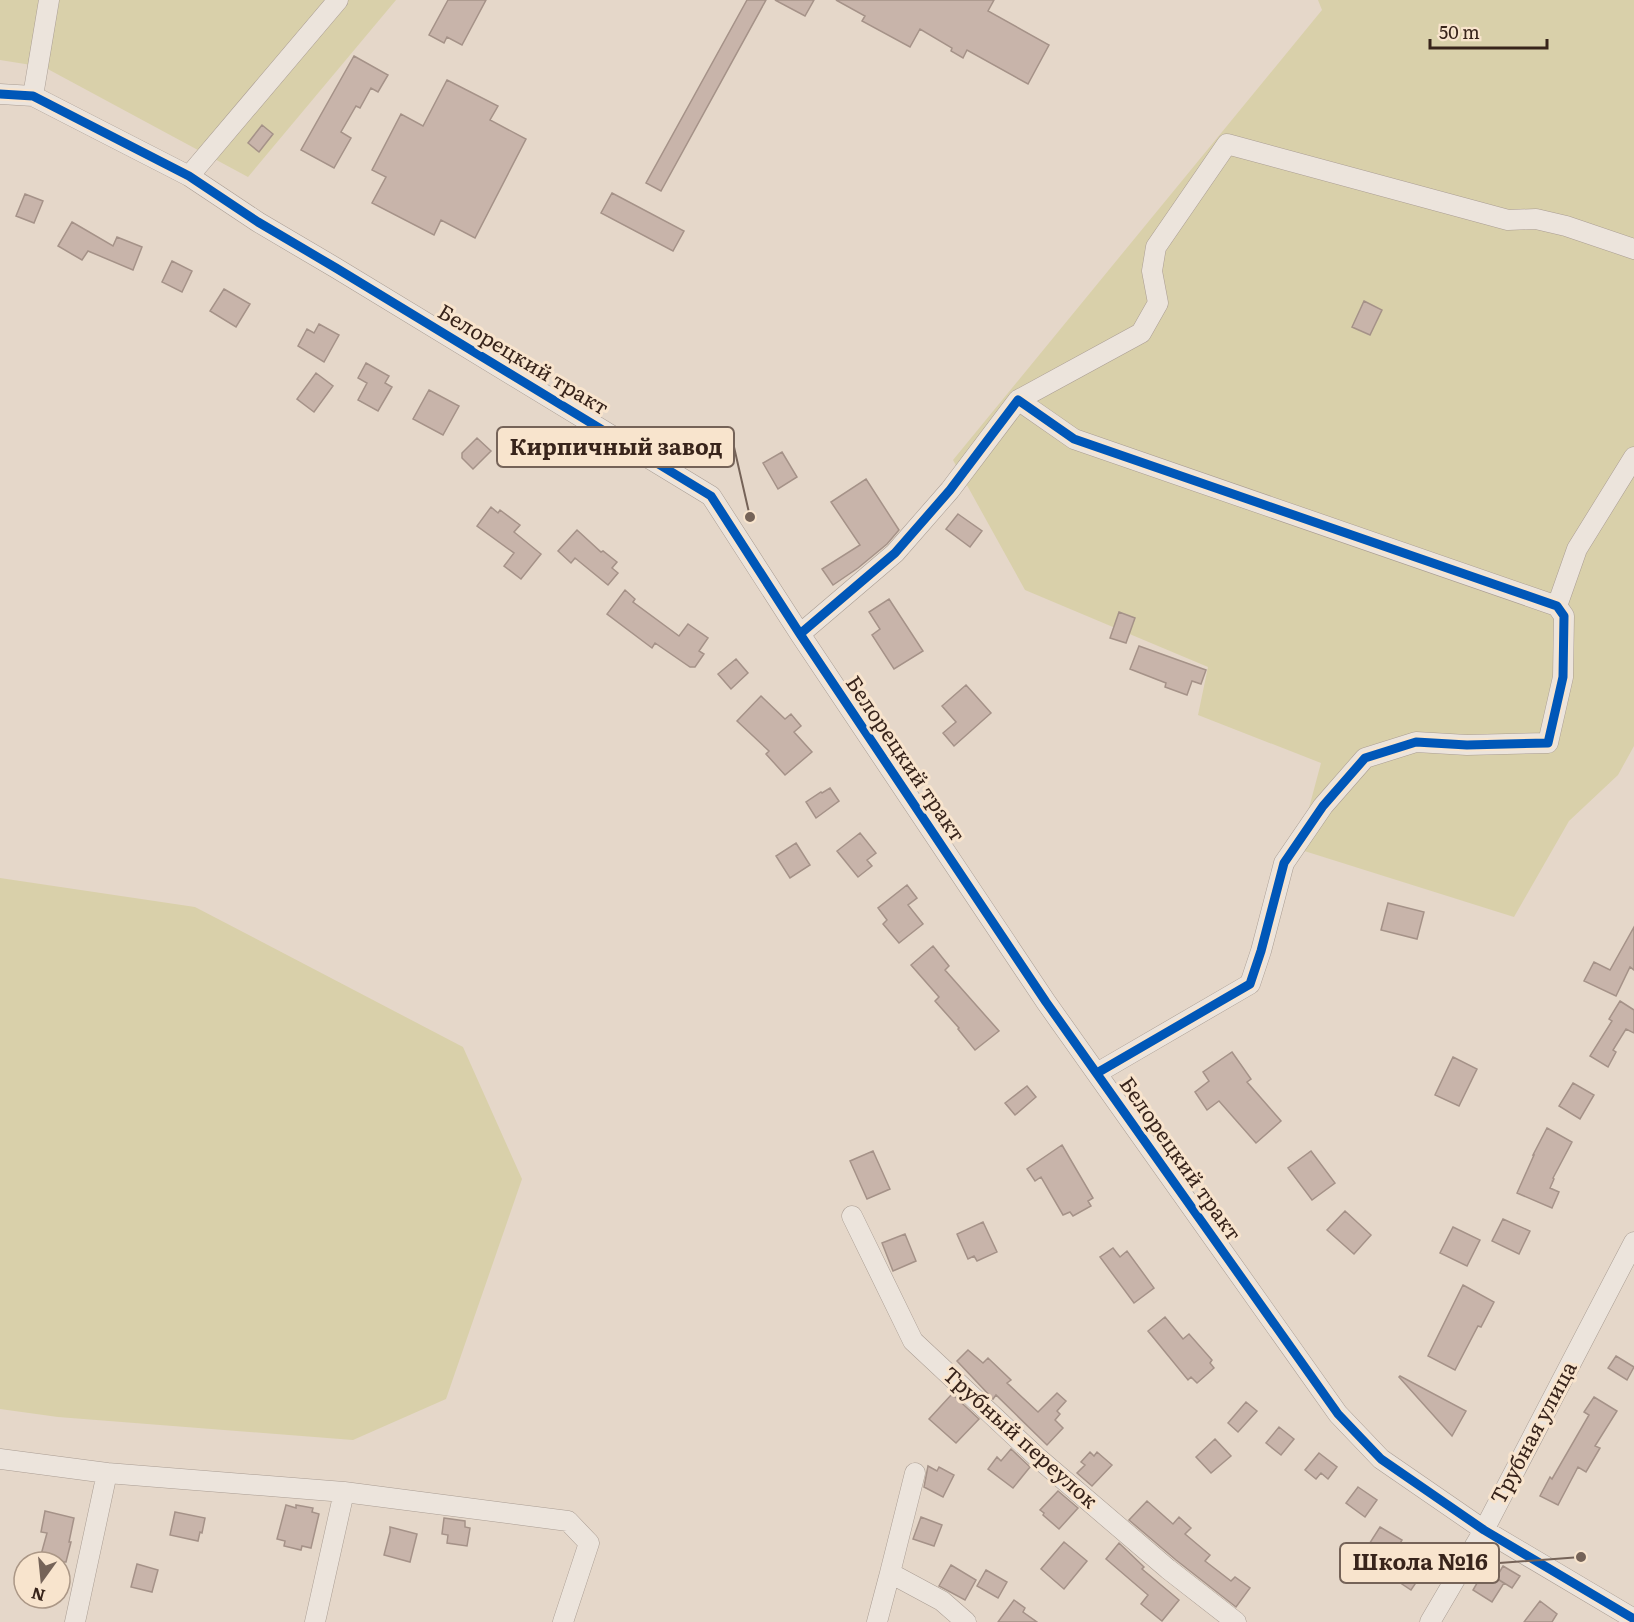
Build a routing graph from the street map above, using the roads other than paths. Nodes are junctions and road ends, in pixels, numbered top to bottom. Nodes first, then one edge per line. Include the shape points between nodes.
1 (49, 0) edge
2 (338, 0) edge
3 (0, 94) edge
4 (33, 96) junction
5 (189, 176) junction
6 (1634, 249) edge
7 (1018, 400) junction
8 (1634, 457) edge
9 (1557, 606) junction
10 (800, 634) junction
11 (1097, 1073) junction
12 (852, 1216) dead end
13 (1634, 1242) edge
14 (0, 1459) edge
15 (107, 1473) junction
16 (915, 1473) dead end
17 (344, 1492) junction
18 (1484, 1530) junction
19 (890, 1573) junction
20 (1634, 1619) edge
21 (75, 1622) edge
22 (315, 1622) edge
23 (562, 1622) edge
24 (877, 1622) edge
25 (966, 1622) edge
26 (1236, 1622) edge
27 (1430, 1622) edge

1 - 4 street
2 - 5 street
3 - 4 street, Белорецкий тракт
4 - 5 street, Белорецкий тракт
5 - 10 street, Белорецкий тракт via 258,222 711,496
6 - 7 street via 1566,226 1536,219 1508,220 1227,144 1156,247 1152,271 1158,303 1141,333
7 - 9 street via 1074,439
7 - 10 street via 896,553
8 - 9 street via 1577,549
9 - 11 street via 1564,616 1563,677 1548,743 1416,742 1365,758 1323,806 1284,863 1250,984
10 - 11 street, Белорецкий тракт
11 - 18 street, Белорецкий тракт via 1338,1414 1381,1459
12 - 26 street, Трубный переулок via 913,1341 1037,1456
13 - 18 street, Трубная улица
14 - 15 street
15 - 17 street
15 - 21 street
16 - 19 street
17 - 22 street
17 - 23 street via 568,1521 589,1543
18 - 20 street, Белорецкий тракт
18 - 27 street, Трубная улица
19 - 24 street
19 - 25 street via 942,1602

